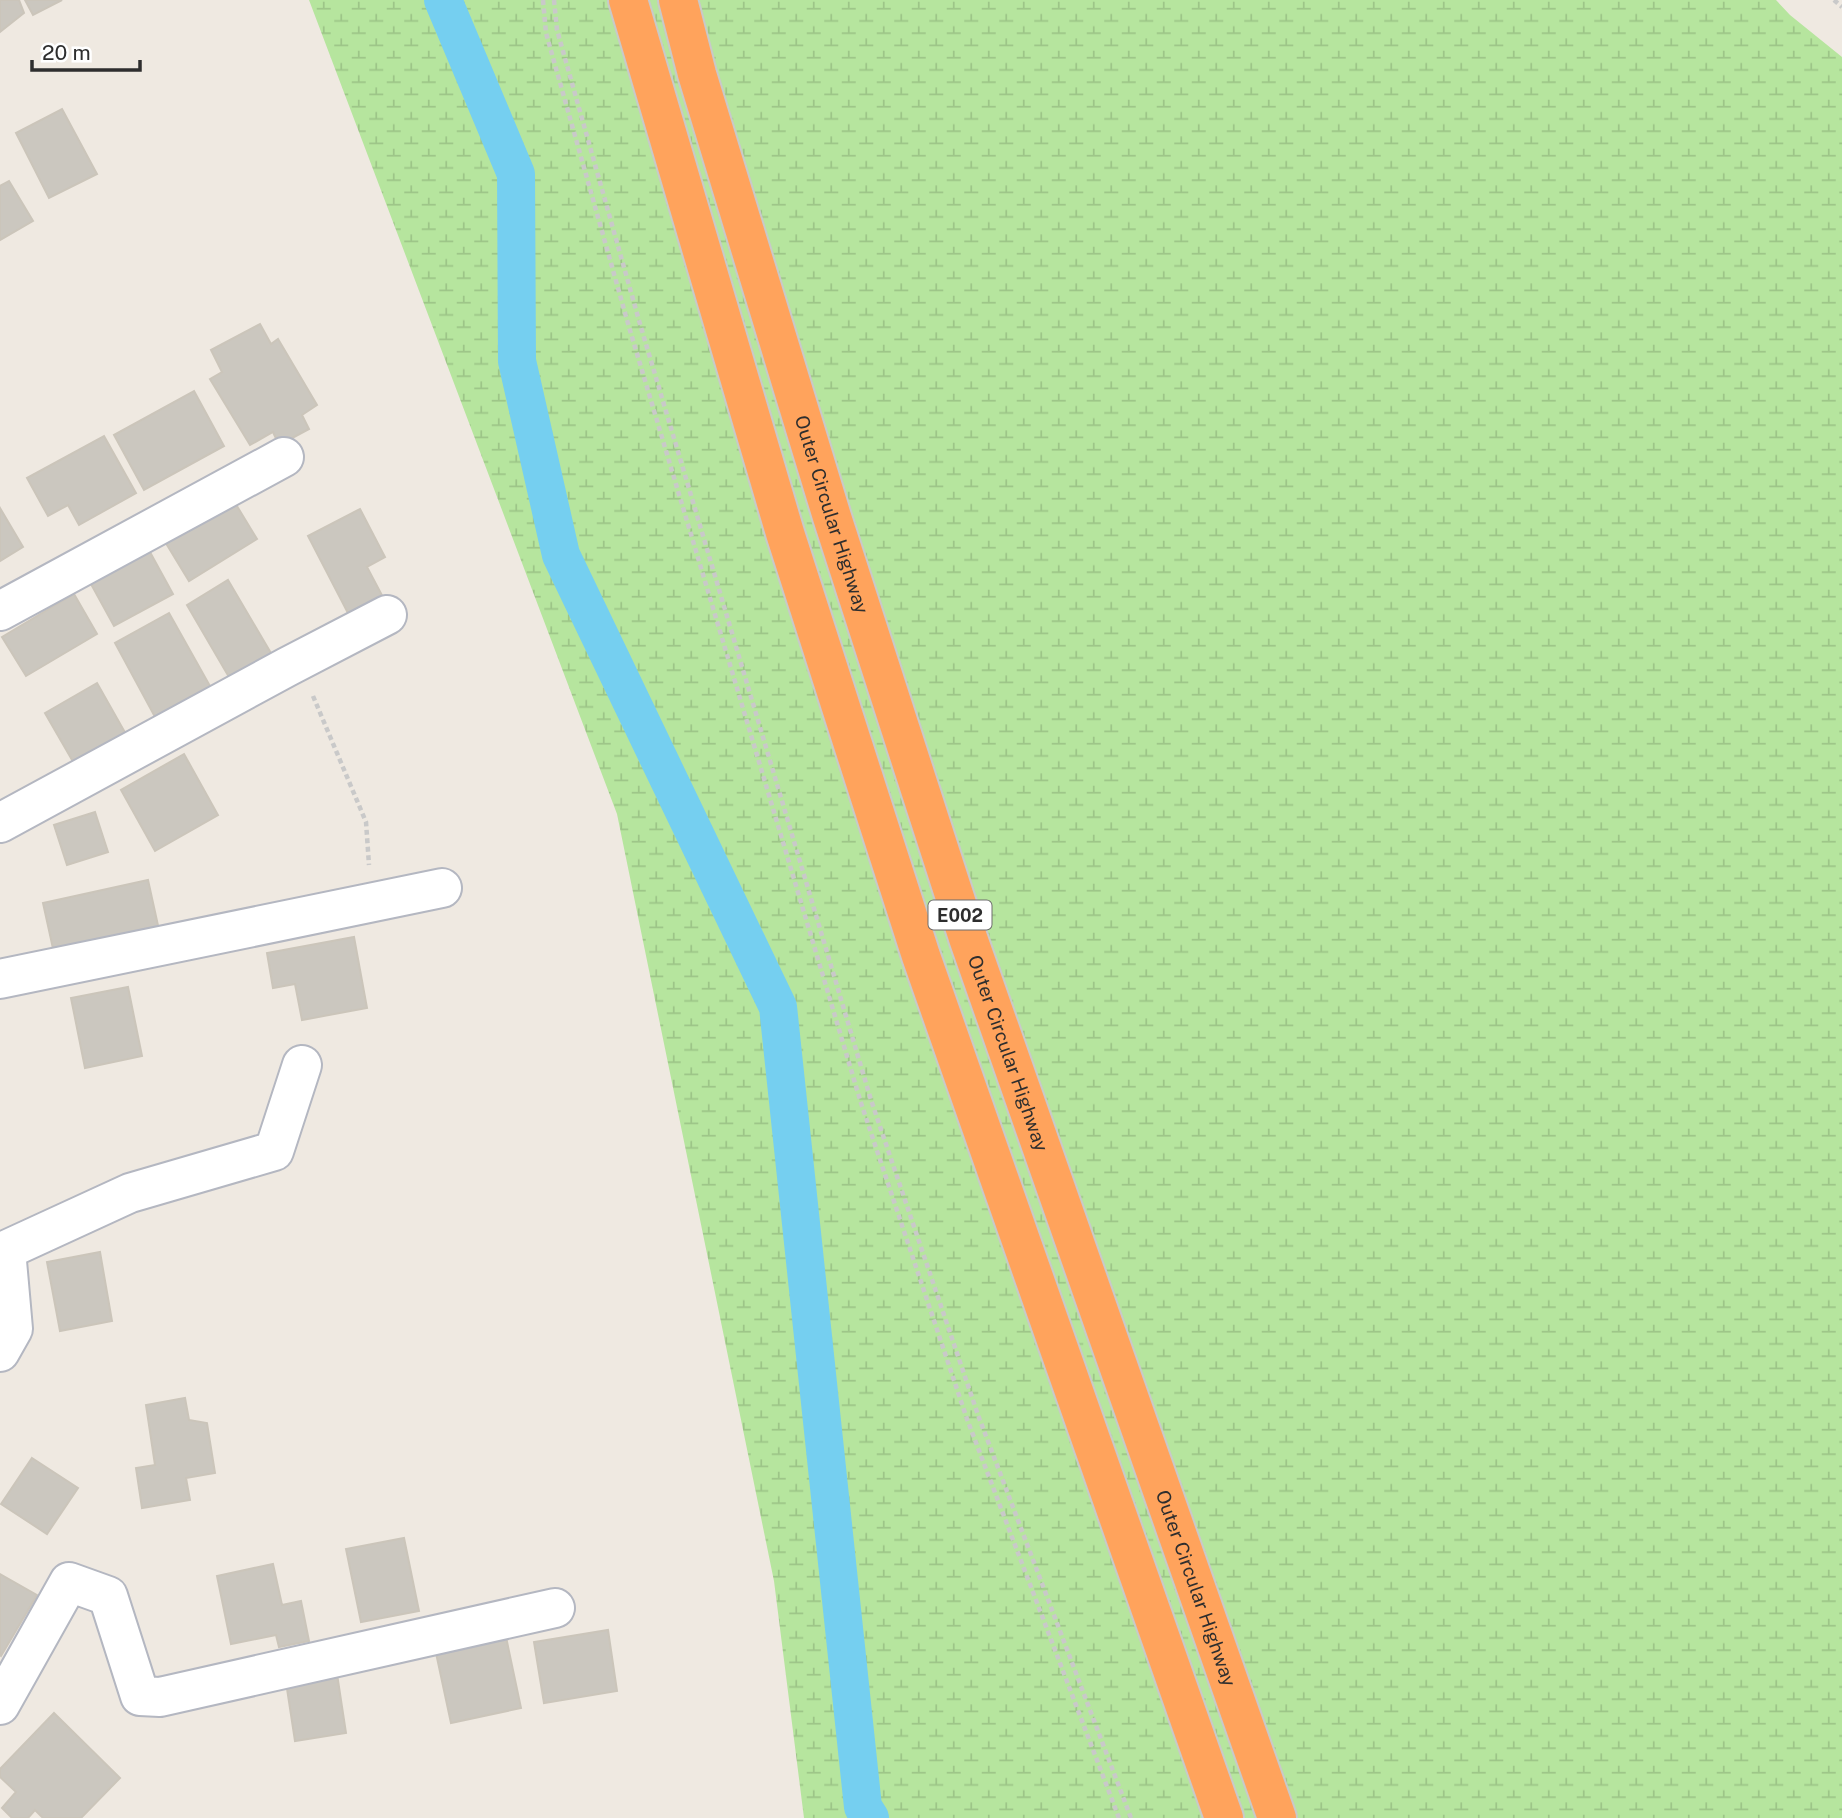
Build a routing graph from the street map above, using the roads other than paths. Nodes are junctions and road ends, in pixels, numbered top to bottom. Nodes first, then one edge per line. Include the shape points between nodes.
1 (628, 0) edge
2 (678, 0) edge
3 (284, 457) dead end
4 (0, 611) edge
5 (387, 615) dead end
6 (0, 823) edge
7 (442, 888) dead end
8 (0, 979) edge
9 (302, 1065) dead end
10 (0, 1352) edge
11 (555, 1608) dead end
12 (0, 1705) edge
13 (1224, 1818) edge
14 (1277, 1818) edge

1 - 13 highway, E002 via 785,533 920,956
2 - 14 highway, Outer Circular Highway / E002 via 832,517 968,938
3 - 4 street
5 - 6 street
7 - 8 street
9 - 10 street via 274,1151 130,1193 6,1251 13,1329
11 - 12 street via 160,1697 140,1696 108,1596 69,1582

